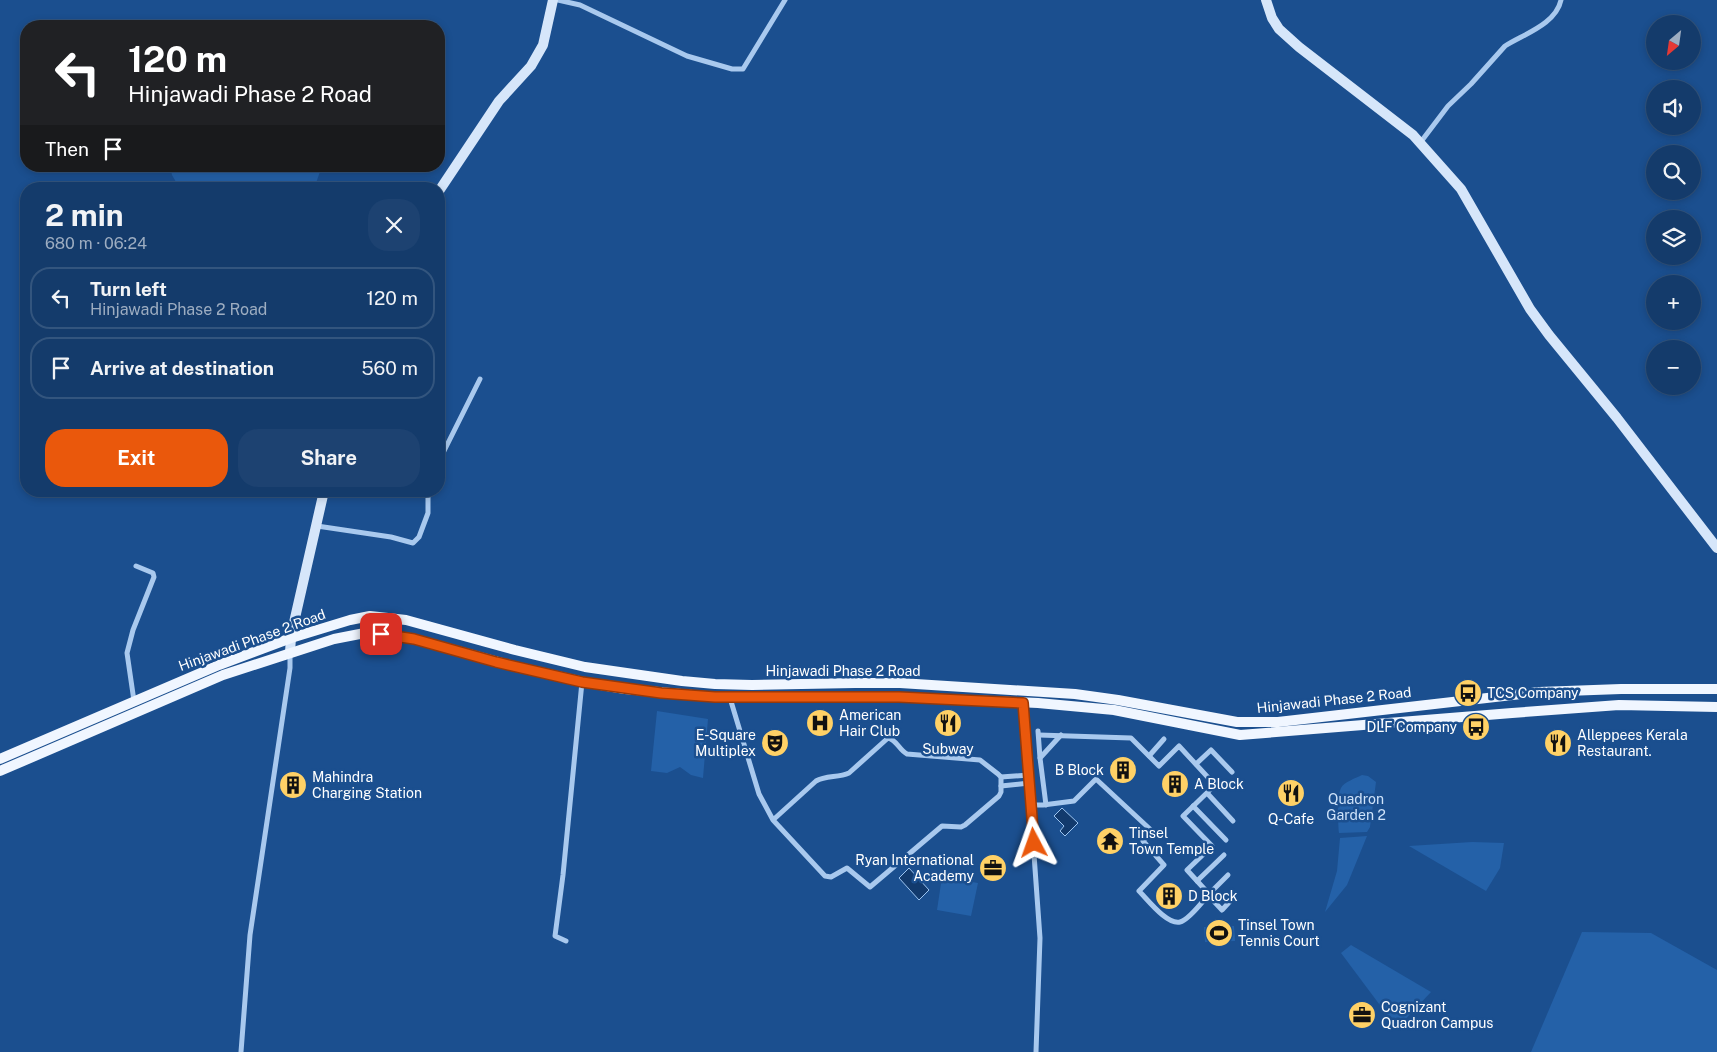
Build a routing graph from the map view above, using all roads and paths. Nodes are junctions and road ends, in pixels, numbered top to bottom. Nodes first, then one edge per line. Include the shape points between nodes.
1 (553, 0) edge
2 (558, 0) edge
3 (785, 0) edge
4 (1266, 0) edge
5 (1561, 0) edge
6 (1420, 143) junction
7 (445, 182) edge
8 (480, 379) dead end
9 (445, 449) edge
10 (323, 497) edge
11 (428, 497) edge
12 (317, 526) junction
13 (1717, 548) edge
14 (136, 566) dead end
15 (291, 638) junction
16 (290, 652) junction
17 (585, 667) junction
18 (582, 682) junction
19 (1717, 689) edge
20 (1022, 691) junction
21 (730, 697) junction
22 (134, 701) junction
23 (1023, 703) junction
24 (1717, 707) edge
25 (1061, 735) junction
26 (1164, 740) dead end
27 (1149, 756) junction
28 (1040, 758) junction
29 (0, 759) edge
30 (1196, 764) junction
31 (0, 770) edge
32 (1232, 772) dead end
33 (1028, 775) junction
34 (1000, 777) junction
35 (1029, 783) junction
36 (1002, 786) junction
37 (1207, 793) junction
38 (1031, 805) junction
39 (1046, 805) junction
40 (1193, 806) junction
41 (772, 820) junction
42 (1234, 821) dead end
43 (1226, 840) dead end
44 (1224, 855) dead end
45 (1228, 875) dead end
46 (1197, 881) junction
47 (1208, 894) junction
48 (1232, 898) dead end
49 (566, 941) dead end
50 (241, 1052) edge
51 (1036, 1052) edge

1 - 7 street via 543,45 531,66 499,100
2 - 3 street via 580,5 687,56 732,70 744,69
4 - 6 street via 1272,18 1299,47
5 - 6 street via 1554,16 1499,51 1448,106
6 - 13 street via 1461,189 1549,336
8 - 9 street
10 - 12 street
11 - 12 street via 428,512 419,537 413,543
12 - 15 street
14 - 22 street via 154,577 127,653
15 - 16 street
15 - 17 main road, Hinjawadi Phase 2 Road via 370,616 406,620
15 - 22 main road, Hinjawadi Phase 2 Road
16 - 18 main road, Hinjawadi Phase 2 Road via 370,632 414,639
16 - 31 main road, Hinjawadi Phase 2 Road via 223,675
16 - 50 street via 250,935
17 - 18 main road
17 - 20 main road, Hinjawadi Phase 2 Road via 716,684 891,683
18 - 21 main road, Hinjawadi Phase 2 Road via 661,693
18 - 49 street via 555,936
19 - 20 main road, Hinjawadi Phase 2 Road via 1548,692 1258,722 1217,719 1091,696
20 - 23 street
21 - 23 main road, Hinjawadi Phase 2 Road via 899,697
21 - 41 street via 759,794
22 - 29 main road, Hinjawadi Phase 2 Road
23 - 24 main road, Hinjawadi Phase 2 Road via 1114,710 1228,734 1253,735 1512,712 1619,706
23 - 33 street
25 - 27 street via 1131,738
25 - 28 street
25 - 28 street via 1038,733
26 - 27 street
27 - 30 street via 1159,766 1179,746
28 - 39 street
30 - 32 street via 1211,750
30 - 37 street via 1215,784
33 - 34 street
33 - 35 street
34 - 36 street
34 - 41 street via 980,760 907,754 888,738 849,773 816,781
35 - 36 street
35 - 38 street
36 - 41 street via 999,796 965,825 939,828 869,888 846,868 831,877 825,876
37 - 40 street
37 - 42 street
38 - 39 street
38 - 51 street via 1040,938
39 - 47 street via 1074,800 1096,779 1152,831 1143,841 1164,866 1140,892 1169,921 1180,922
40 - 43 street
40 - 46 street via 1183,816 1212,846 1187,870
44 - 46 street
45 - 47 street
46 - 47 street
47 - 48 street via 1222,910

